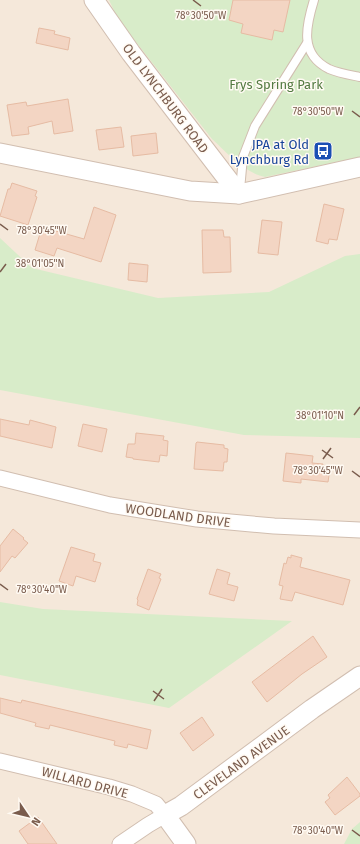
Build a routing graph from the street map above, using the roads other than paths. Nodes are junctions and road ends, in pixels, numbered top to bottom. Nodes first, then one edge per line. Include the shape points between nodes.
1 (94, 0) edge
2 (314, 0) edge
3 (307, 43) junction
4 (360, 77) edge
5 (0, 153) edge
6 (360, 167) edge
7 (239, 194) junction
8 (0, 478) edge
9 (360, 530) edge
10 (360, 676) edge
11 (0, 761) edge
12 (165, 815) junction
13 (120, 844) edge
14 (186, 844) edge

1 - 7 street, OLD LYNCHBURG ROAD via 131,53
2 - 3 lane via 306,30
3 - 4 lane via 312,54 330,70
3 - 7 lane via 255,126 243,157
5 - 7 street via 190,191
6 - 7 street
8 - 9 street, WOODLAND DRIVE via 110,505 189,518 274,526
10 - 12 street, CLEVELAND AVENUE via 182,806
11 - 12 street, WILLARD DRIVE via 132,794 156,804
12 - 13 street, CLEVELAND AVENUE
12 - 14 street

